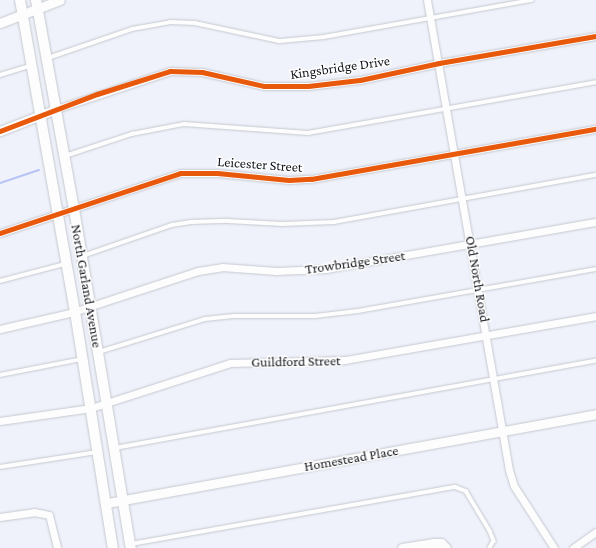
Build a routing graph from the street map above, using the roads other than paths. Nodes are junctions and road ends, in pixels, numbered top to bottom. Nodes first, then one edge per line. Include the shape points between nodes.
1 (20, 0) edge
2 (60, 0) edge
3 (427, 0) edge
4 (532, 0) edge
5 (37, 4) edge
6 (23, 15) junction
7 (431, 18) junction
8 (0, 23) edge
9 (596, 36) edge
10 (47, 58) junction
11 (439, 63) junction
12 (31, 65) junction
13 (0, 75) edge
14 (596, 82) edge
15 (56, 109) junction
16 (447, 109) junction
17 (39, 117) junction
18 (596, 129) edge
19 (0, 131) edge
20 (455, 154) junction
21 (64, 157) junction
22 (596, 175) edge
23 (463, 199) junction
24 (74, 209) junction
25 (57, 215) junction
26 (596, 222) edge
27 (0, 233) edge
28 (471, 244) junction
29 (82, 256) junction
30 (66, 264) junction
31 (596, 269) edge
32 (0, 281) edge
33 (479, 290) junction
34 (91, 306) junction
35 (76, 312) junction
36 (596, 316) edge
37 (0, 329) edge
38 (488, 335) junction
39 (99, 352) junction
40 (83, 359) junction
41 (596, 361) edge
42 (0, 375) edge
43 (492, 380) junction
44 (107, 404) junction
45 (91, 408) junction
46 (596, 414) edge
47 (0, 421) edge
48 (502, 431) junction
49 (115, 448) junction
50 (98, 452) junction
51 (0, 467) edge
52 (123, 500) junction
53 (106, 503) junction
54 (0, 517) edge
55 (596, 532) edge
56 (130, 546) edge
57 (57, 548) edge
58 (113, 548) edge
59 (402, 548) edge
60 (446, 548) edge
61 (490, 548) edge
62 (554, 548) edge
63 (573, 548) edge

1 - 6 main road, North Garland Avenue
2 - 5 street
3 - 7 street, Old North Road
4 - 7 lane
5 - 6 street
5 - 10 main road, North Garland Avenue
6 - 8 street
6 - 12 main road, North Garland Avenue
7 - 10 lane via 324,37 280,41 195,23 170,22 132,29
7 - 11 street, Old North Road
9 - 11 street, Kingsbridge Drive
10 - 15 main road, North Garland Avenue
11 - 15 street, Kingsbridge Drive via 360,80 284,87 240,82 202,72 170,71
11 - 16 street, Old North Road
12 - 13 lane
12 - 17 main road, North Garland Avenue
14 - 16 lane
15 - 17 street, Kingsbridge Drive
15 - 21 main road, North Garland Avenue
16 - 20 street, Old North Road
16 - 21 lane via 308,133 184,124 132,134
17 - 19 street, Kingsbridge Drive
17 - 25 main road, North Garland Avenue
18 - 20 street, Leicester Street
20 - 23 street, Old North Road
20 - 24 street, Leicester Street via 311,179 289,180 180,172
21 - 24 main road, North Garland Avenue
22 - 23 lane
23 - 28 street, Old North Road
23 - 29 lane via 320,223 191,222
24 - 25 street, Leicester Street
24 - 29 main road, North Garland Avenue
25 - 27 street, Leicester Street
25 - 30 main road, North Garland Avenue
26 - 28 street, Trowbridge Street
28 - 33 street, Old North Road
28 - 34 street, Trowbridge Street via 326,269 276,271 222,267 163,281
29 - 34 main road, North Garland Avenue
30 - 32 lane
30 - 35 main road, North Garland Avenue
31 - 33 lane
33 - 38 street, Old North Road
33 - 39 lane via 339,313 205,319
34 - 35 street, Trowbridge Street
34 - 39 main road, North Garland Avenue
35 - 37 street, Trowbridge Street
35 - 40 main road, North Garland Avenue
36 - 38 street, Guildford Street
38 - 43 street, Old North Road
38 - 44 street, Guildford Street via 345,360 230,363 170,380
39 - 44 main road, North Garland Avenue
40 - 42 lane
40 - 45 main road, North Garland Avenue
41 - 43 lane
43 - 48 street, Old North Road
43 - 49 lane
44 - 45 street, Guildford Street
44 - 49 main road, North Garland Avenue
45 - 47 street, Guildford Street
45 - 50 main road, North Garland Avenue
46 - 48 street, Homestead Place
48 - 52 street, Homestead Place
48 - 62 street, Old North Road via 514,486
49 - 52 main road, North Garland Avenue
50 - 51 lane
50 - 53 main road, North Garland Avenue
52 - 53 street, Homestead Place
52 - 56 main road, North Garland Avenue
53 - 58 main road, North Garland Avenue
54 - 57 street via 34,512 49,515
55 - 63 street
56 - 61 lane via 455,487 466,491 490,531 494,542
59 - 60 street via 433,543

